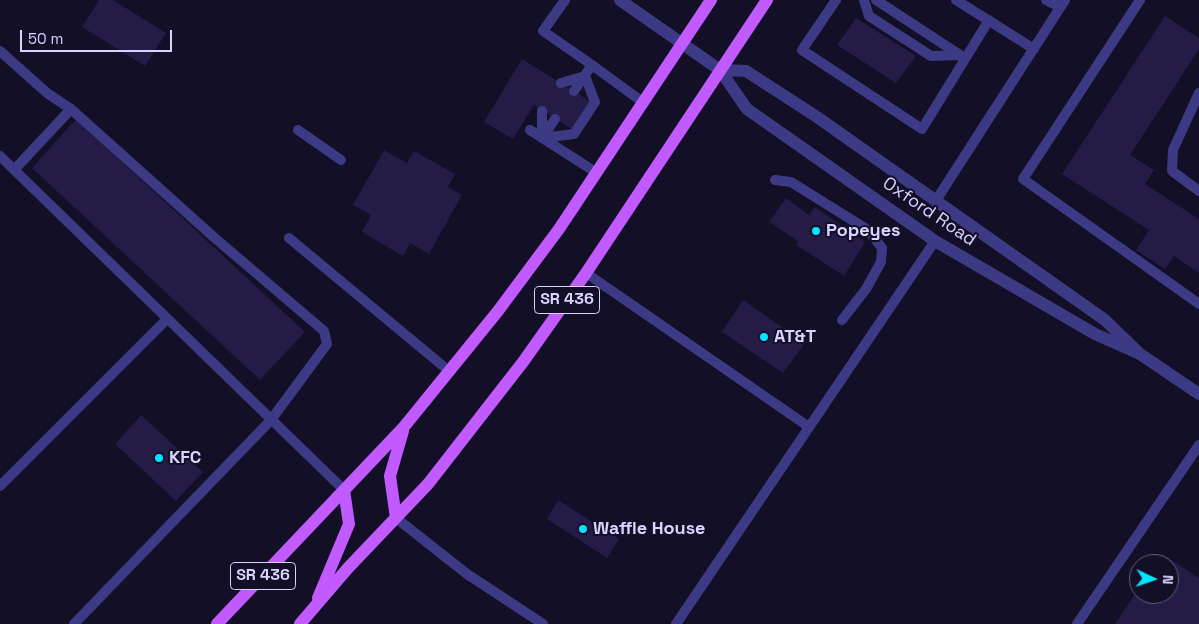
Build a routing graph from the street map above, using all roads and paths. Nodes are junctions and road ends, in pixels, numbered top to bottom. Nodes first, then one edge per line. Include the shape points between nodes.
1 (565, 0) edge
2 (620, 0) edge
3 (711, 0) edge
4 (767, 0) edge
5 (836, 0) edge
6 (864, 0) edge
7 (876, 0) edge
8 (956, 0) edge
9 (1046, 0) edge
10 (1140, 0) edge
11 (1062, 4) edge
12 (989, 20) junction
13 (684, 42) junction
14 (1034, 49) junction
15 (0, 51) edge
16 (962, 57) junction
17 (592, 65) junction
18 (720, 70) junction
19 (585, 76) junction
20 (561, 83) dead end
21 (574, 91) dead end
22 (1199, 93) edge
23 (644, 103) junction
24 (71, 109) junction
25 (542, 111) dead end
26 (555, 118) dead end
27 (298, 130) dead end
28 (530, 130) dead end
29 (542, 138) junction
30 (0, 156) edge
31 (341, 160) dead end
32 (14, 170) junction
33 (597, 173) junction
34 (775, 180) dead end
35 (1199, 192) edge
36 (935, 202) junction
37 (289, 238) dead end
38 (935, 240) junction
39 (586, 273) junction
40 (1199, 304) edge
41 (167, 319) junction
42 (842, 320) dead end
43 (1140, 354) junction
44 (449, 371) junction
45 (1199, 394) edge
46 (271, 420) junction
47 (404, 428) junction
48 (808, 428) junction
49 (1199, 445) edge
50 (0, 486) edge
51 (344, 490) junction
52 (396, 518) junction
53 (313, 610) junction
54 (74, 624) edge
55 (217, 624) edge
56 (300, 624) edge
57 (543, 624) edge
58 (676, 624) edge
59 (1077, 624) edge

1 - 17 lane via 543,31
2 - 13 street, Oxford Road
3 - 13 main road, SR 436
4 - 18 main road, SR 436
5 - 16 lane via 802,50 922,129
6 - 16 lane via 869,16 931,56
7 - 16 lane
8 - 12 lane
9 - 11 lane
10 - 40 lane via 1023,179
11 - 14 lane
12 - 14 lane
12 - 16 lane
13 - 18 street, Oxford Road
13 - 23 main road, SR 436
14 - 36 lane
15 - 24 lane via 47,93
17 - 19 lane
17 - 23 lane
18 - 36 street, Oxford Road via 746,71 817,117
18 - 38 street, Oxford Road via 747,109
18 - 39 main road, SR 436
19 - 20 lane
19 - 21 lane
19 - 29 lane via 595,102 574,134
22 - 35 lane via 1173,150 1172,171
23 - 33 main road, SR 436
24 - 32 lane
24 - 46 lane via 324,331 328,344
25 - 29 lane
26 - 29 lane
27 - 31 lane
28 - 29 lane
29 - 33 lane
30 - 32 lane
32 - 41 lane
33 - 44 main road, SR 436 via 554,236
34 - 42 lane via 791,182 868,230 882,248 881,262 866,289
36 - 43 street, Oxford Road via 1105,320
37 - 44 lane
38 - 43 street, Oxford Road via 1095,334
38 - 48 lane
39 - 48 lane
39 - 52 main road, SR 436 via 523,362 428,484
41 - 46 lane
41 - 50 lane
43 - 45 street, Oxford Road
44 - 47 main road, SR 436
46 - 51 lane
46 - 54 lane
47 - 51 main road, SR 436
47 - 52 main road via 390,476
48 - 58 lane
49 - 59 lane
51 - 53 main road via 349,524
51 - 55 main road, SR 436
52 - 53 main road, SR 436
52 - 57 lane via 467,574
53 - 56 main road, SR 436

